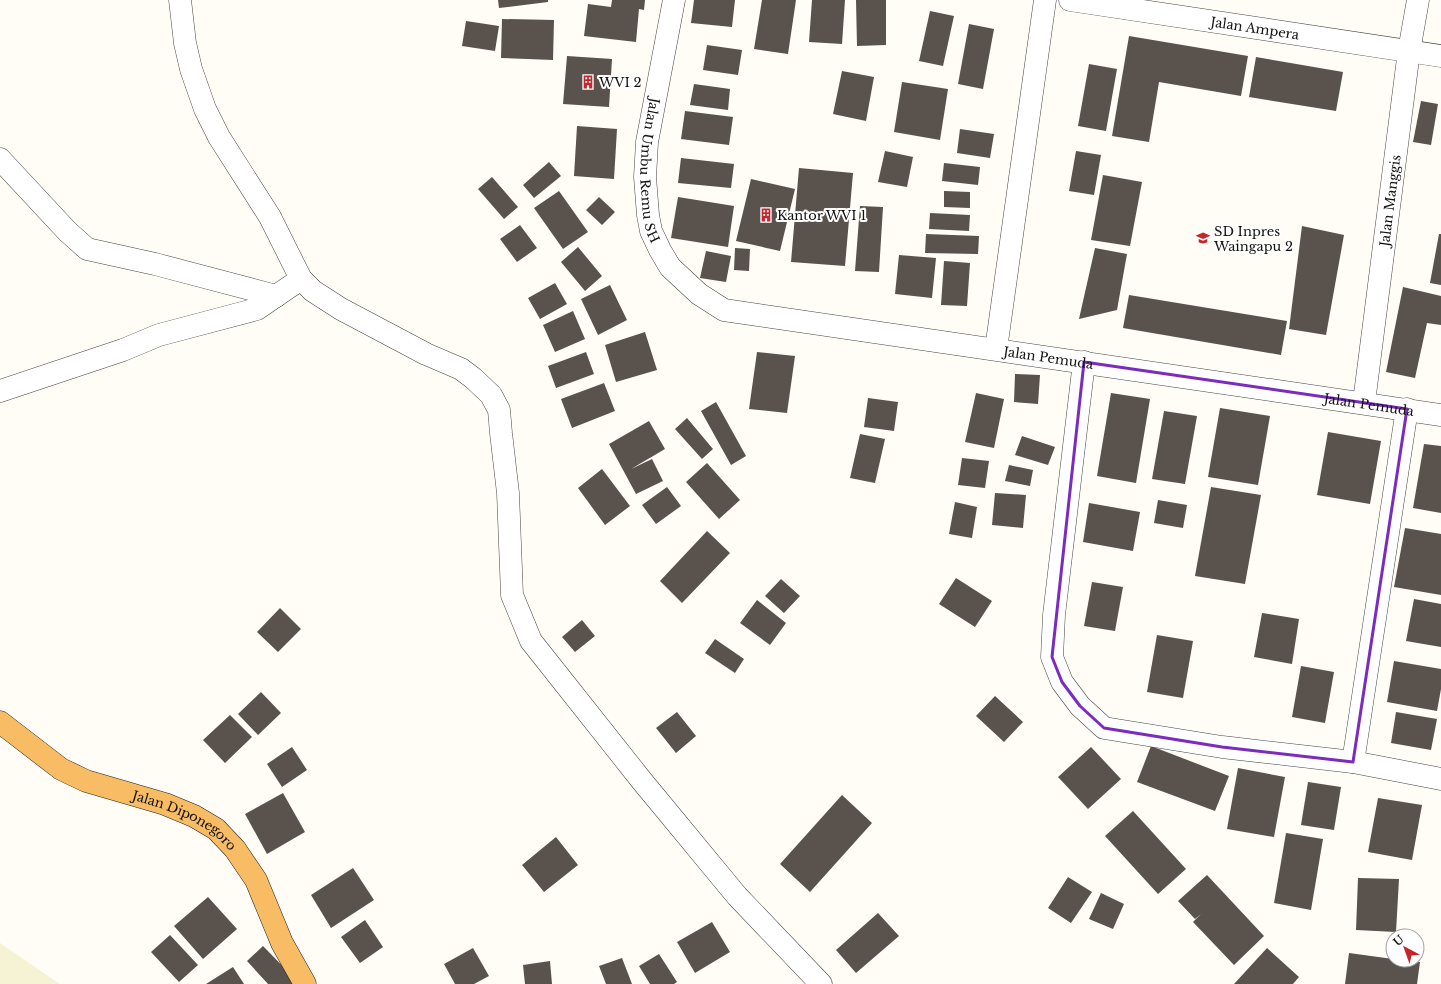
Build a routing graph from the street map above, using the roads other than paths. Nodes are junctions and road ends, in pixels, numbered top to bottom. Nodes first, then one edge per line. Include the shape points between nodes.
1 (180, 0) edge
2 (674, 0) edge
3 (1045, 0) edge
4 (1070, 0) edge
5 (1418, 0) edge
6 (1409, 51) junction
7 (1441, 56) edge
8 (0, 159) edge
9 (670, 267) joint
10 (301, 280) junction
11 (276, 296) junction
12 (996, 349) junction
13 (1084, 362) junction
14 (0, 391) edge
15 (1364, 402) junction
16 (1407, 409) junction
17 (1441, 414) edge
18 (0, 722) edge
19 (1353, 762) junction
20 (1441, 779) edge
21 (305, 984) edge
22 (821, 984) edge

1 - 10 street via 185,43 205,109 270,217
2 - 9 street, Jalan Umbu Remu SH via 648,142 645,177 651,231
3 - 12 street
4 - 6 street, Jalan Ampera
5 - 6 street, Jalan Manggis
6 - 7 street, Jalan Ampera
6 - 15 street, Jalan Manggis
8 - 11 street via 87,249
9 - 12 street, Jalan Pemuda via 699,294 724,310
10 - 11 street
10 - 22 street via 313,292 341,309 426,354 461,369 491,395 499,410 502,432 508,493 512,595 531,641 737,896
11 - 14 street via 257,309 159,335 109,355
12 - 13 street, Jalan Pemuda
13 - 15 street, Jalan Pemuda
13 - 19 street via 1054,615 1052,657 1062,682 1080,706 1104,728 1222,747
15 - 16 street, Jalan Pemuda
16 - 17 street, Jalan Pemuda
16 - 19 street
18 - 21 highway, Jalan Diponegoro via 61,769 86,781 165,804 216,829 235,849 256,880 282,944
19 - 20 street

